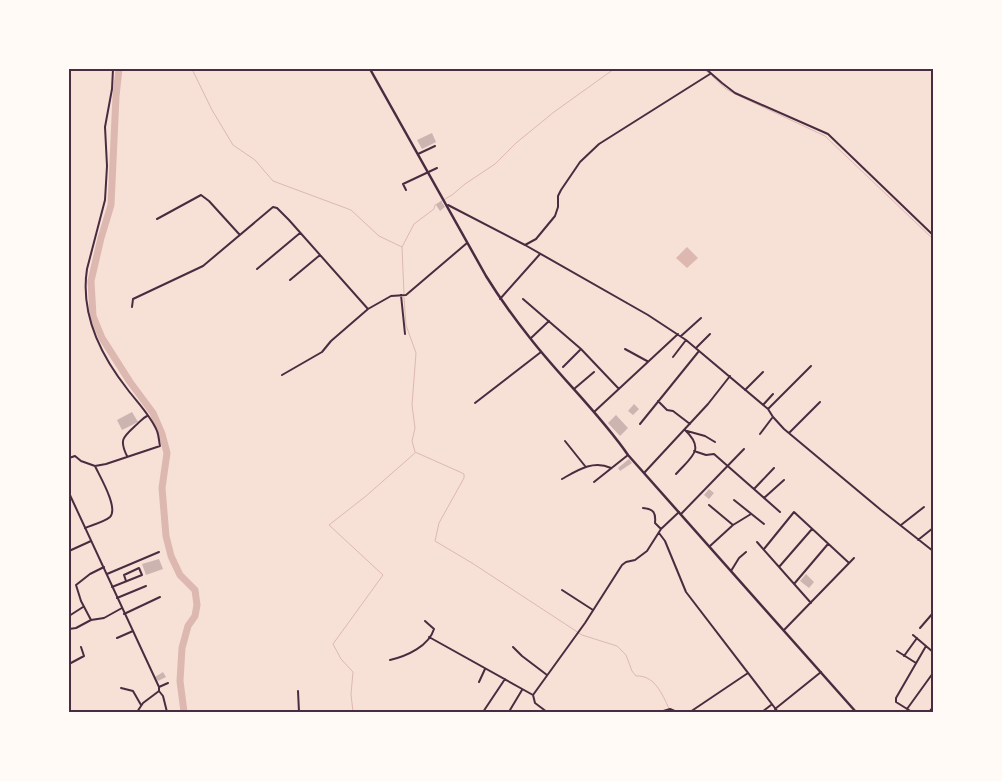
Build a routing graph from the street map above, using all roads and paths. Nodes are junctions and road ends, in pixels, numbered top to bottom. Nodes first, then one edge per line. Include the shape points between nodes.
1 (113, 69) edge
2 (370, 69) edge
3 (706, 69) edge
4 (711, 74) junction
5 (435, 146) dead end
6 (418, 154) junction
7 (437, 168) dead end
8 (428, 172) junction
9 (406, 190) dead end
10 (445, 204) junction
11 (157, 219) dead end
12 (300, 233) junction
13 (240, 235) junction
14 (933, 235) edge
15 (467, 242) junction
16 (525, 245) junction
17 (540, 254) junction
18 (320, 255) junction
19 (258, 269) dead end
20 (290, 280) dead end
21 (402, 295) junction
22 (500, 299) junction
23 (523, 299) dead end
24 (132, 307) dead end
25 (368, 309) junction
26 (701, 318) dead end
27 (549, 321) junction
28 (405, 334) dead end
29 (710, 334) dead end
30 (679, 335) junction
31 (530, 339) junction
32 (686, 340) junction
33 (696, 348) junction
34 (581, 349) junction
35 (625, 349) dead end
36 (699, 351) junction
37 (542, 352) junction
38 (673, 357) dead end
39 (648, 361) junction
40 (811, 366) dead end
41 (563, 367) dead end
42 (594, 372) dead end
43 (763, 372) dead end
44 (282, 375) dead end
45 (730, 376) junction
46 (574, 389) junction
47 (619, 389) junction
48 (746, 390) junction
49 (773, 394) dead end
50 (658, 402) junction
51 (820, 402) dead end
52 (474, 403) dead end
53 (763, 405) junction
54 (768, 409) junction
55 (594, 412) junction
56 (148, 416) junction
57 (772, 418) junction
58 (640, 424) dead end
59 (690, 424) junction
60 (686, 431) junction
61 (789, 433) junction
62 (760, 434) dead end
63 (565, 441) dead end
64 (715, 442) dead end
65 (744, 449) dead end
66 (694, 451) junction
67 (628, 455) junction
68 (127, 456) junction
69 (69, 458) edge
70 (95, 466) junction
71 (585, 466) junction
72 (728, 467) junction
73 (611, 468) junction
74 (774, 468) dead end
75 (644, 473) junction
76 (676, 474) dead end
77 (562, 479) dead end
78 (784, 480) dead end
79 (594, 482) dead end
80 (754, 489) junction
81 (69, 493) edge
82 (764, 498) junction
83 (734, 500) dead end
84 (709, 505) dead end
85 (924, 507) dead end
86 (643, 508) dead end
87 (780, 512) dead end
88 (680, 513) junction
89 (751, 514) junction
90 (764, 524) dead end
91 (733, 525) junction
92 (900, 526) junction
93 (85, 528) junction
94 (933, 528) edge
95 (661, 529) junction
96 (812, 529) junction
97 (659, 532) junction
98 (918, 540) junction
99 (91, 541) junction
100 (756, 542) dead end
101 (828, 544) junction
102 (710, 547) junction
103 (764, 549) junction
104 (69, 551) edge
105 (933, 551) edge
106 (159, 552) dead end
107 (746, 552) dead end
108 (854, 558) dead end
109 (848, 562) junction
110 (104, 567) junction
111 (779, 567) junction
112 (731, 571) junction
113 (107, 574) junction
114 (126, 581) junction
115 (793, 584) junction
116 (112, 586) junction
117 (146, 586) dead end
118 (562, 590) dead end
119 (160, 597) dead end
120 (117, 598) junction
121 (811, 603) junction
122 (84, 607) junction
123 (122, 608) junction
124 (593, 610) junction
125 (933, 613) edge
126 (124, 614) junction
127 (69, 616) edge
128 (91, 620) junction
129 (425, 621) dead end
130 (920, 628) dead end
131 (69, 630) edge
132 (784, 630) junction
133 (132, 631) junction
134 (913, 635) dead end
135 (429, 637) junction
136 (117, 638) dead end
137 (917, 638) junction
138 (926, 646) junction
139 (81, 647) dead end
140 (513, 647) dead end
141 (897, 652) dead end
142 (933, 652) edge
143 (904, 656) junction
144 (390, 660) dead end
145 (916, 663) junction
146 (69, 664) edge
147 (485, 669) junction
148 (821, 672) junction
149 (748, 673) junction
150 (933, 673) edge
151 (547, 675) junction
152 (505, 679) junction
153 (479, 682) dead end
154 (168, 683) dead end
155 (121, 688) dead end
156 (160, 688) junction
157 (522, 690) junction
158 (158, 691) junction
159 (298, 691) dead end
160 (533, 695) junction
161 (141, 705) junction
162 (771, 705) junction
163 (933, 707) edge
164 (775, 709) junction
165 (907, 709) junction
166 (510, 710) dead end
167 (136, 711) edge
168 (167, 712) edge
169 (300, 712) edge
170 (483, 712) edge
171 (547, 712) edge
172 (660, 712) edge
173 (677, 712) edge
174 (690, 712) edge
175 (762, 712) edge
176 (778, 712) edge
177 (854, 712) edge
178 (912, 712) edge
179 (929, 712) edge

1 - 56 street via 105,127 105,200 87,269 86,305 98,343 120,380
2 - 6 main road
3 - 4 street
4 - 14 street via 735,93 828,134
4 - 16 street via 599,144 583,158 558,196 555,216 536,239
5 - 6 street
6 - 8 main road
7 - 8 street
8 - 9 street via 404,184
8 - 10 main road
10 - 15 main road
10 - 16 street
11 - 13 street via 201,195
12 - 13 street via 273,207
12 - 18 street
12 - 19 street
13 - 24 street via 202,266 133,299
15 - 21 street via 406,295
15 - 22 main road
16 - 17 street
17 - 22 street
17 - 30 street
18 - 20 street
18 - 25 street
21 - 25 street via 391,296
21 - 28 street
22 - 31 main road
23 - 27 street
25 - 44 street via 322,352
26 - 30 street
27 - 31 street
27 - 34 street
29 - 33 street
30 - 32 street
30 - 39 street
31 - 37 main road
32 - 33 street
32 - 38 street
33 - 36 street
34 - 41 street
34 - 47 street
35 - 39 street
36 - 45 street
36 - 50 street
37 - 46 main road
37 - 52 street
39 - 47 street
40 - 54 street
42 - 46 street
43 - 48 street
45 - 48 street
45 - 59 street
46 - 55 main road
47 - 55 street
48 - 53 street
49 - 53 street
50 - 58 street
50 - 59 street
51 - 61 street
53 - 54 street
54 - 57 street
55 - 67 main road
56 - 68 street via 140,419 124,437 122,446
56 - 68 street via 157,431 160,446
57 - 61 street
57 - 62 street
59 - 60 street
60 - 64 street
60 - 66 street via 696,444
60 - 75 street
61 - 92 street
63 - 71 street
65 - 72 street
66 - 72 street via 714,454
66 - 76 street
67 - 73 street
67 - 75 main road
68 - 70 street
69 - 70 street via 75,456
70 - 93 street via 113,511 109,518
71 - 73 street
71 - 77 street
72 - 80 street
72 - 88 street
73 - 79 street
74 - 80 street
75 - 88 main road
78 - 82 street
80 - 82 street
81 - 93 street
82 - 87 street
83 - 89 street
84 - 91 street
85 - 92 street
86 - 95 street via 654,512 655,523
88 - 95 street
88 - 102 main road
89 - 90 street
89 - 91 street
91 - 102 street
92 - 98 street
93 - 99 street
94 - 98 street
95 - 97 street
96 - 101 street
96 - 103 street via 794,512
96 - 111 street
97 - 124 street via 647,552 622,565
97 - 149 street via 686,592
98 - 105 street
99 - 104 street
99 - 110 street
100 - 103 street
101 - 109 street
101 - 115 street
102 - 112 main road
103 - 111 street
106 - 113 street
107 - 112 street
108 - 109 street
109 - 121 street
110 - 113 street
110 - 122 street via 76,584
111 - 115 street
112 - 132 main road
113 - 116 street
114 - 114 street via 142,575 140,568 124,575
114 - 116 street
115 - 121 street
116 - 120 street
117 - 120 street
118 - 124 street
119 - 126 street
120 - 123 street
121 - 132 street
122 - 127 street
122 - 128 street
123 - 126 street
123 - 128 street via 104,618
124 - 151 street
125 - 130 street
126 - 133 street
128 - 131 street
129 - 135 street via 434,629
132 - 148 main road
133 - 136 street
133 - 156 street
134 - 137 street
135 - 144 street via 415,652
135 - 147 street
137 - 138 street
137 - 143 street
138 - 142 street
138 - 145 street
139 - 146 street via 84,656
140 - 151 street
141 - 143 street
143 - 145 street
145 - 165 street via 896,698 896,702
147 - 152 street
147 - 153 street
148 - 164 street
148 - 177 main road
149 - 162 street
149 - 174 street
150 - 165 street
151 - 160 street
152 - 157 street
152 - 170 street
154 - 156 street
155 - 161 street via 133,691
156 - 158 street
157 - 160 street
157 - 166 street
158 - 161 street
158 - 168 street via 163,696
159 - 169 street
160 - 171 street via 536,703
161 - 167 street
162 - 164 street
162 - 175 street
163 - 179 street
164 - 176 street
165 - 178 street
172 - 173 street via 669,709

